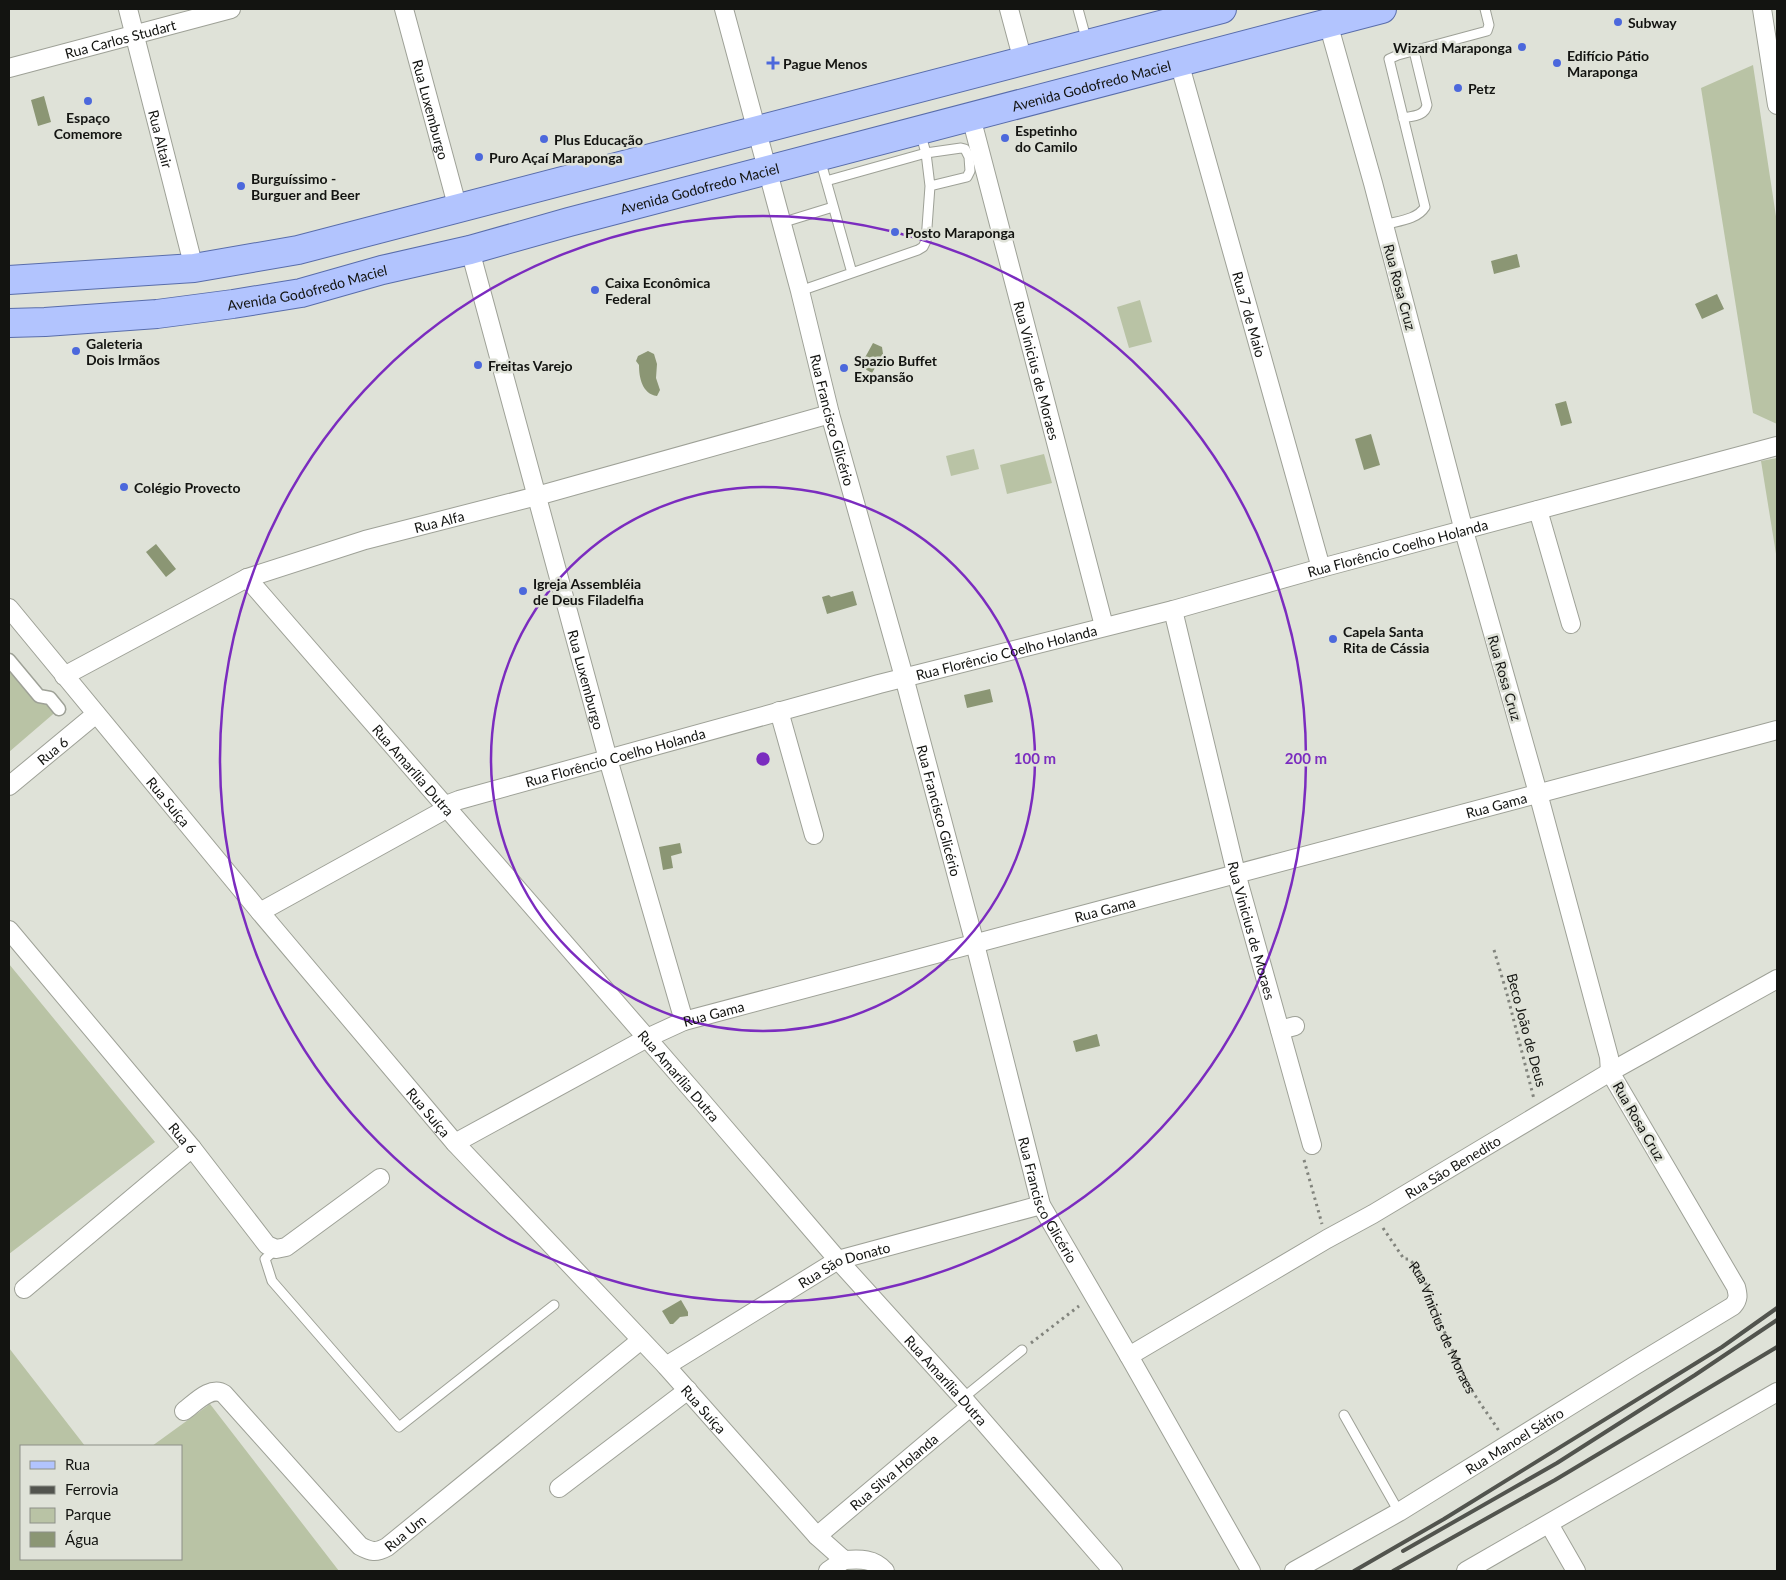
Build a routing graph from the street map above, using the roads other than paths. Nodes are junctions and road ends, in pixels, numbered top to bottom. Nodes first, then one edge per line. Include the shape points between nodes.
1 (128, 9) edge
2 (231, 9) edge
3 (404, 9) edge
4 (724, 9) edge
5 (1009, 9) edge
6 (1078, 9) edge
7 (1222, 9) edge
8 (1382, 9) edge
9 (1485, 9) edge
10 (1762, 9) edge
11 (1328, 23) junction
12 (135, 35) junction
13 (1088, 44) junction
14 (1414, 51) junction
15 (1023, 61) junction
16 (1179, 62) junction
17 (9, 68) edge
18 (1777, 105) edge
19 (971, 117) junction
20 (1403, 118) junction
21 (756, 130) junction
22 (923, 141) junction
23 (975, 155) junction
24 (823, 169) junction
25 (767, 171) junction
26 (930, 186) junction
27 (833, 207) junction
28 (458, 209) junction
29 (781, 223) junction
30 (1384, 225) junction
31 (470, 250) junction
32 (194, 268) junction
33 (852, 274) junction
34 (9, 280) edge
35 (800, 291) junction
36 (9, 323) edge
37 (830, 414) junction
38 (1777, 446) edge
39 (537, 496) junction
40 (1538, 510) junction
41 (1464, 531) junction
42 (1321, 568) junction
43 (247, 578) junction
44 (9, 608) edge
45 (1173, 610) junction
46 (1571, 624) dead end
47 (1104, 626) junction
48 (9, 660) edge
49 (64, 676) junction
50 (904, 677) junction
51 (59, 709) dead end
52 (779, 711) junction
53 (96, 714) junction
54 (1777, 730) edge
55 (608, 759) junction
56 (9, 786) edge
57 (1538, 793) junction
58 (446, 805) junction
59 (814, 835) dead end
60 (1236, 873) junction
61 (260, 912) junction
62 (9, 930) edge
63 (976, 944) junction
64 (1777, 979) edge
65 (684, 1021) junction
66 (647, 1038) junction
67 (1610, 1072) junction
68 (455, 1143) junction
69 (1312, 1145) road end
70 (192, 1148) junction
71 (380, 1178) dead end
72 (1041, 1205) junction
73 (276, 1249) junction
74 (838, 1260) junction
75 (24, 1289) dead end
76 (554, 1305) dead end
77 (1733, 1306) joint
78 (641, 1340) junction
79 (1022, 1350) road end
80 (1129, 1356) junction
81 (666, 1366) junction
82 (688, 1390) junction
83 (1777, 1392) edge
84 (966, 1402) junction
85 (184, 1410) dead end
86 (1344, 1415) dead end
87 (559, 1488) dead end
88 (1398, 1512) junction
89 (1549, 1524) junction
90 (817, 1536) junction
91 (844, 1560) junction
92 (828, 1571) edge
93 (886, 1571) edge
94 (1113, 1571) edge
95 (1251, 1571) edge
96 (1294, 1571) edge
97 (1466, 1571) edge
98 (1576, 1571) edge

1 - 12 street, Rua Altair
2 - 12 street, Rua Carlos Studart
3 - 28 street, Rua Luxemburgo
4 - 21 street, Rua Francisco Glicério
5 - 15 street
6 - 13 lane
7 - 13 main road via 1175,18
8 - 11 main road, Avenida Godofredo Maciel
9 - 14 lane via 1490,25 1487,31
10 - 18 street
11 - 16 main road, Avenida Godofredo Maciel
11 - 30 street, Rua Rosa Cruz
12 - 17 street, Rua Carlos Studart
12 - 32 street, Rua Altair
13 - 15 main road
14 - 20 lane via 1427,105 1423,114
14 - 20 lane via 1389,60
15 - 21 main road
16 - 19 main road, Avenida Godofredo Maciel
16 - 42 street, Rua 7 de Maio
19 - 22 main road, Avenida Godofredo Maciel
19 - 23 street, Rua Vinicius de Moraes
20 - 30 lane via 1425,207 1415,216
21 - 25 street, Rua Francisco Glicério
21 - 28 main road
22 - 23 lane via 965,149
22 - 24 main road, Avenida Godofredo Maciel
22 - 26 lane
23 - 26 lane via 967,177
23 - 47 street, Rua Vinicius de Moraes
24 - 25 main road, Avenida Godofredo Maciel
24 - 27 lane
25 - 29 street, Rua Francisco Glicério
25 - 31 main road, Avenida Godofredo Maciel
26 - 33 lane via 923,247
27 - 29 lane
27 - 33 lane
28 - 32 main road via 298,250
29 - 35 street, Rua Francisco Glicério
30 - 41 street, Rua Rosa Cruz
31 - 36 main road, Avenida Godofredo Maciel via 301,293 233,304 157,314
31 - 39 street, Rua Luxemburgo
32 - 34 main road
33 - 35 lane
35 - 37 street, Rua Francisco Glicério
37 - 39 street, Rua Alfa
37 - 50 street, Rua Francisco Glicério
38 - 40 street, Rua Florêncio Coelho Holanda
39 - 43 street, Rua Alfa via 365,540
39 - 55 street, Rua Luxemburgo
40 - 41 street, Rua Florêncio Coelho Holanda
40 - 46 street
41 - 42 street, Rua Florêncio Coelho Holanda
41 - 57 street, Rua Rosa Cruz
42 - 45 street, Rua Florêncio Coelho Holanda
43 - 49 street, Rua Alfa
43 - 58 street, Rua Amarília Dutra
44 - 49 street, Rua Suíça
45 - 47 street, Rua Florêncio Coelho Holanda
45 - 60 street, Rua Vinicius de Moraes
47 - 50 street, Rua Florêncio Coelho Holanda
48 - 51 street via 39,696 50,698
49 - 53 street, Rua Suíça
50 - 52 street, Rua Florêncio Coelho Holanda
50 - 63 street, Rua Francisco Glicério
52 - 55 street, Rua Florêncio Coelho Holanda
52 - 59 street
53 - 56 street, Rua 6
53 - 61 street, Rua Suíça
54 - 57 street, Rua Gama
55 - 58 street, Rua Florêncio Coelho Holanda
55 - 65 street, Rua Luxemburgo
57 - 60 street, Rua Gama
57 - 67 street, Rua Rosa Cruz
58 - 61 street, Rua Florêncio Coelho Holanda via 439,813
58 - 66 street, Rua Amarília Dutra
60 - 63 street, Rua Gama
60 - 69 street, Rua Vinicius de Moraes via 1288,1028
61 - 68 street, Rua Suíça
62 - 70 street, Rua 6
63 - 65 street, Rua Gama
63 - 72 street, Rua Francisco Glicério
64 - 67 street, Rua São Benedito
65 - 66 street, Rua Gama
66 - 68 street, Rua Gama
66 - 74 street, Rua Amarília Dutra
67 - 77 street, Rua Rosa Cruz via 1736,1287 1738,1296
67 - 80 street, Rua São Benedito
68 - 78 street, Rua Suíça
70 - 73 street, Rua 6 via 262,1240
70 - 75 street
71 - 73 street via 286,1247
72 - 74 street, Rua São Donato
72 - 80 street, Rua Francisco Glicério
73 - 76 lane via 265,1259 272,1281 399,1427
74 - 81 street, Rua São Donato
74 - 84 street, Rua Amarília Dutra
77 - 88 street, Rua Manoel Sátiro
78 - 81 street, Rua Suíça
78 - 85 street, Rua Um via 378,1552 360,1546 219,1390 212,1391
79 - 84 lane
80 - 95 street, Rua Francisco Glicério
81 - 82 street, Rua Suíça
82 - 87 street
82 - 90 street, Rua Suíça
83 - 89 street
84 - 90 street, Rua Silva Holanda
84 - 94 street, Rua Amarília Dutra
86 - 88 lane
88 - 96 street, Rua Manoel Sátiro
89 - 97 street
89 - 98 street
90 - 91 street, Rua Suíça
91 - 92 street
91 - 93 street via 867,1559

